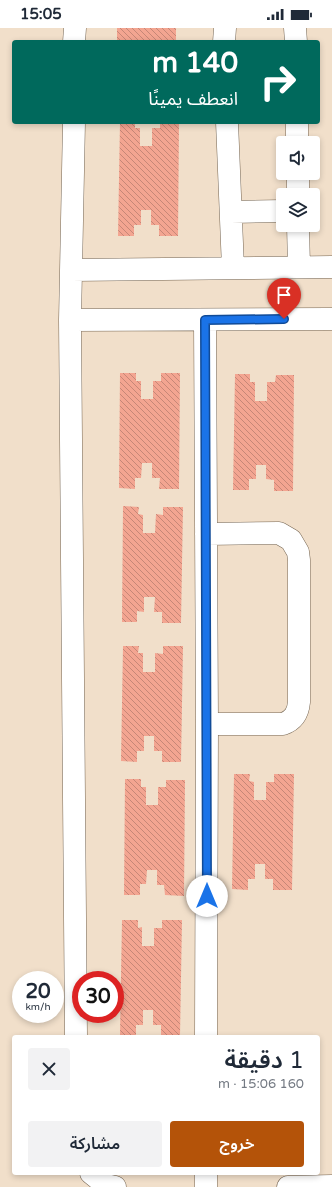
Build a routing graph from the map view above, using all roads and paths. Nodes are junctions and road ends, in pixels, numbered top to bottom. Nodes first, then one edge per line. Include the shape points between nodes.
1 (75, 28) edge
2 (225, 28) edge
3 (295, 28) edge
4 (74, 40) edge
5 (224, 40) edge
6 (296, 40) edge
7 (74, 124) edge
8 (227, 124) edge
9 (297, 124) edge
10 (298, 136) edge
11 (276, 211) edge
12 (231, 212) junction
13 (298, 232) edge
14 (299, 267) junction
15 (332, 267) edge
16 (233, 268) junction
17 (72, 270) junction
18 (332, 319) edge
19 (70, 320) junction
20 (205, 320) junction
21 (206, 534) junction
22 (207, 724) junction
23 (76, 1035) edge
24 (206, 1035) edge
25 (94, 1175) edge
26 (206, 1175) edge
27 (332, 1186) edge
28 (114, 1187) edge
29 (206, 1187) edge
30 (288, 1187) edge

1 - 4 street
2 - 5 street
3 - 6 street
7 - 17 street
8 - 12 street
9 - 10 street
11 - 12 street
12 - 16 street
13 - 14 street
14 - 15 street
14 - 16 street
16 - 17 street
17 - 19 street
18 - 20 street
19 - 20 street
19 - 23 street
20 - 21 street
21 - 22 street
21 - 22 street via 279,533 291,540 298,552 299,575 299,708 294,718 284,724
22 - 24 street
25 - 28 street via 106,1185
26 - 29 street
27 - 30 street

